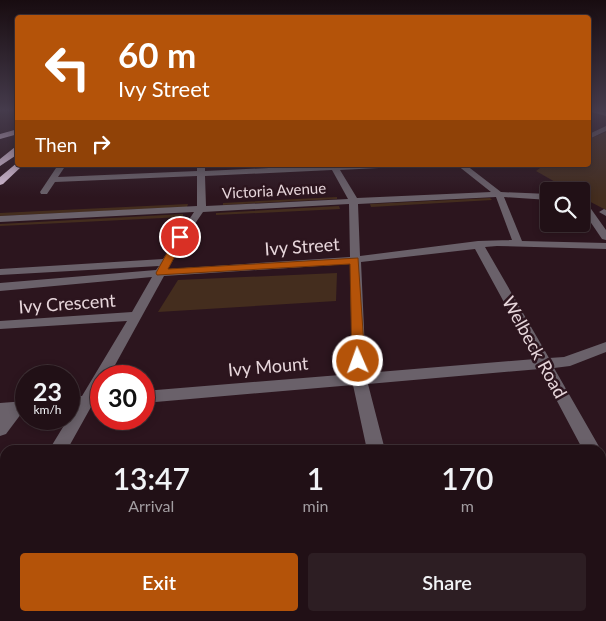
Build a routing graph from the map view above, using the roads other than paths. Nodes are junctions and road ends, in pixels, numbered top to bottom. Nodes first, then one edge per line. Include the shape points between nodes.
1 (14, 140) edge
2 (6, 146) dead end
3 (15, 151) edge
4 (0, 163) edge
5 (16, 167) edge
6 (61, 167) edge
7 (290, 167) edge
8 (335, 167) edge
9 (464, 167) edge
10 (201, 169) edge
11 (51, 180) junction
12 (0, 182) edge
13 (44, 192) dead end
14 (499, 194) junction
15 (540, 196) edge
16 (353, 200) junction
17 (202, 208) junction
18 (590, 213) edge
19 (0, 218) edge
20 (606, 237) edge
21 (518, 243) junction
22 (478, 244) junction
23 (606, 246) edge
24 (354, 260) junction
25 (167, 262) junction
26 (0, 272) edge
27 (161, 273) junction
28 (0, 287) edge
29 (136, 316) junction
30 (0, 326) edge
31 (606, 347) edge
32 (544, 363) junction
33 (108, 365) edge
34 (359, 379) junction
35 (155, 396) edge
36 (90, 406) edge
37 (14, 408) edge
38 (0, 429) edge
39 (62, 445) edge
40 (375, 445) edge
41 (589, 445) edge

1 - 2 highway
3 - 4 highway
5 - 12 highway
6 - 11 street
7 - 10 street
8 - 16 street
9 - 14 street
10 - 11 street
10 - 17 street
11 - 13 street
14 - 15 street, Victoria Avenue
14 - 16 street, Victoria Avenue
14 - 21 street
16 - 17 street, Victoria Avenue
16 - 24 street
17 - 19 street, Victoria Avenue
17 - 25 street via 180,237
18 - 20 street
21 - 22 street, Ivy Street
21 - 23 street, Ivy Street
22 - 24 street, Ivy Street
22 - 32 street, Welbeck Road
24 - 27 street, Ivy Street
24 - 34 street
25 - 26 street
25 - 27 street
27 - 28 street, Ivy Street
27 - 29 street
29 - 30 street, Ivy Crescent
29 - 33 street
31 - 32 street, Ivy Mount via 565,362
32 - 34 street, Ivy Mount
32 - 41 street, Welbeck Road
34 - 35 street, Ivy Mount
34 - 40 street
36 - 39 street
37 - 38 street

